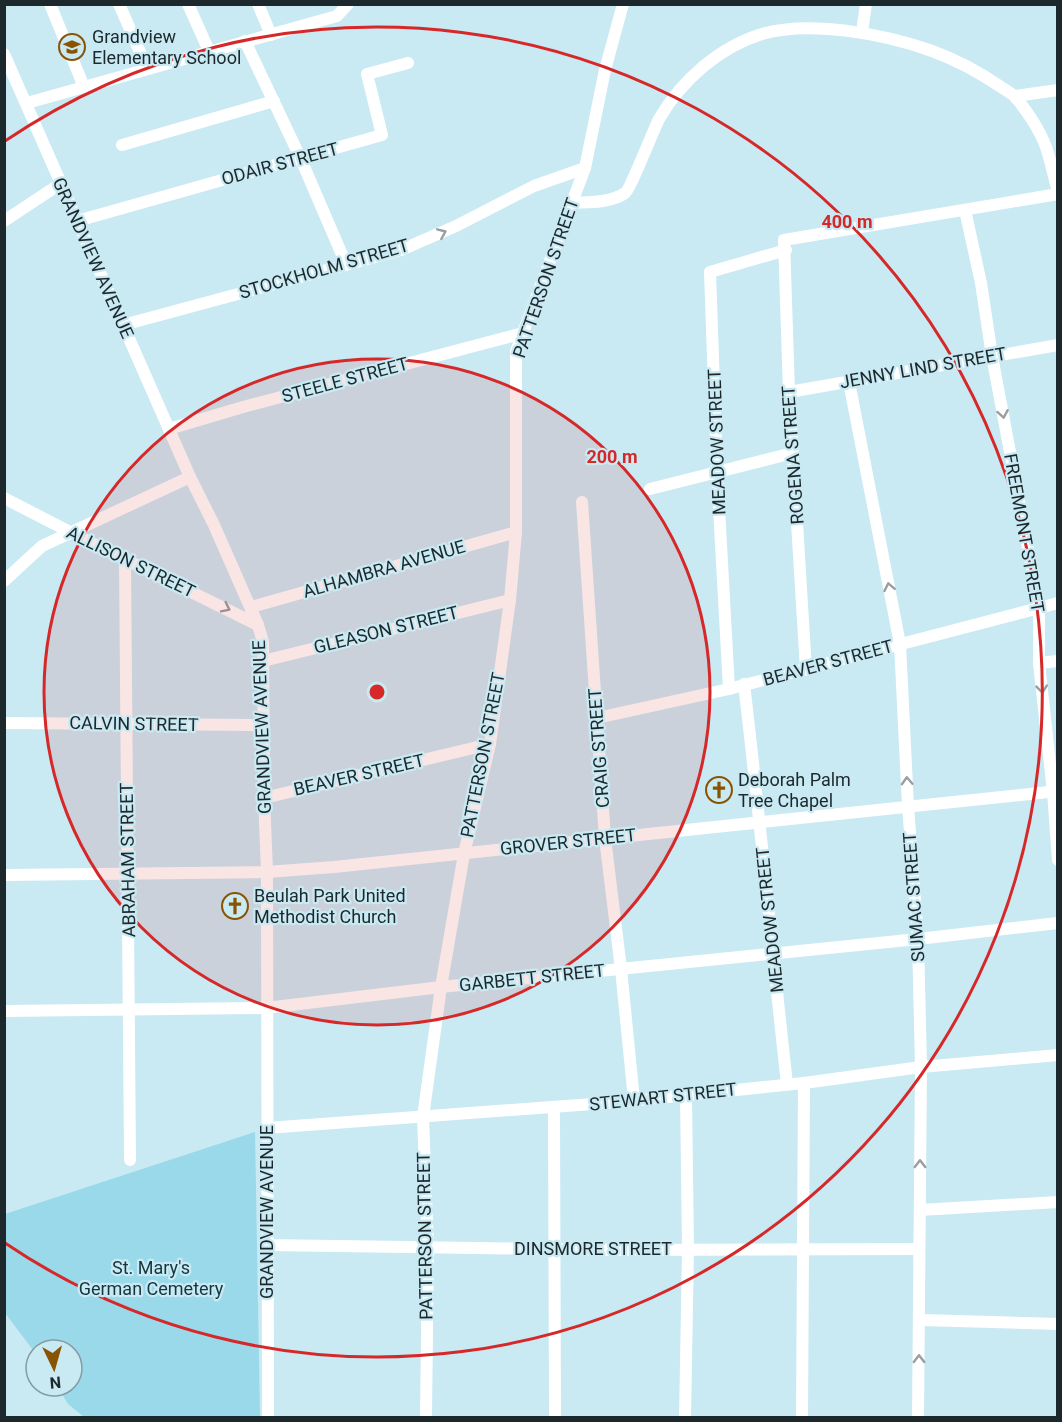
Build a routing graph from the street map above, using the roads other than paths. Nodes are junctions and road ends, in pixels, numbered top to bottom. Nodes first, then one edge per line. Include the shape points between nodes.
1 (50, 4) edge
2 (119, 4) edge
3 (188, 4) edge
4 (258, 4) edge
5 (348, 4) edge
6 (623, 4) edge
7 (866, 4) edge
8 (862, 32) junction
9 (271, 35) junction
10 (245, 41) junction
11 (209, 51) junction
12 (4, 54) edge
13 (408, 63) dead end
14 (147, 68) junction
15 (9, 78) edge
16 (84, 87) junction
17 (1058, 90) edge
18 (1015, 96) junction
19 (274, 101) junction
20 (27, 103) junction
21 (122, 145) dead end
22 (300, 157) junction
23 (585, 168) junction
24 (60, 184) junction
25 (1058, 193) edge
26 (572, 203) junction
27 (965, 210) junction
28 (4, 221) edge
29 (77, 221) junction
30 (785, 245) junction
31 (346, 264) junction
32 (123, 325) junction
33 (523, 333) junction
34 (1058, 345) edge
35 (992, 356) junction
36 (849, 381) junction
37 (789, 392) junction
38 (169, 429) junction
39 (793, 453) junction
40 (717, 472) junction
41 (190, 477) junction
42 (650, 489) dead end
43 (4, 498) edge
44 (582, 502) dead end
45 (70, 532) junction
46 (516, 532) junction
47 (125, 560) junction
48 (4, 581) edge
49 (510, 600) junction
50 (1058, 603) edge
51 (251, 607) junction
52 (1039, 607) junction
53 (258, 625) junction
54 (900, 644) junction
55 (263, 661) junction
56 (1058, 661) edge
57 (1039, 663) junction
58 (806, 670) junction
59 (744, 684) junction
60 (729, 689) junction
61 (597, 718) junction
62 (4, 723) edge
63 (126, 724) junction
64 (264, 726) junction
65 (490, 744) junction
66 (1055, 792) edge
67 (264, 798) junction
68 (908, 806) junction
69 (761, 822) junction
70 (605, 838) junction
71 (464, 854) junction
72 (1058, 860) edge
73 (267, 872) junction
74 (128, 873) junction
75 (4, 875) edge
76 (1058, 923) edge
77 (918, 939) junction
78 (772, 953) junction
79 (621, 969) junction
80 (441, 987) junction
81 (266, 1008) junction
82 (129, 1009) junction
83 (4, 1011) edge
84 (1058, 1054) edge
85 (921, 1066) junction
86 (804, 1083) junction
87 (787, 1084) junction
88 (686, 1095) junction
89 (634, 1100) junction
90 (554, 1108) junction
91 (423, 1117) junction
92 (267, 1128) junction
93 (130, 1160) dead end
94 (1058, 1202) edge
95 (920, 1210) junction
96 (267, 1245) junction
97 (428, 1248) junction
98 (803, 1248) junction
99 (555, 1249) junction
100 (688, 1249) junction
101 (919, 1249) junction
102 (920, 1320) junction
103 (1058, 1324) edge
104 (268, 1418) edge
105 (426, 1418) edge
106 (555, 1418) edge
107 (685, 1418) edge
108 (802, 1418) edge
109 (918, 1418) edge

1 - 16 street
2 - 14 street
3 - 11 street
4 - 9 street
5 - 9 street via 337,16
6 - 23 street, PATTERSON STREET
7 - 8 street
8 - 18 street via 938,53 975,70
8 - 26 street via 787,30 762,34 733,47 704,66 672,98 654,129 628,192 603,201
9 - 10 street
10 - 11 street
10 - 19 street
11 - 14 street
12 - 15 street, GRANDVIEW AVENUE
13 - 22 street, ODAIR STREET via 367,74 382,135
14 - 16 street
15 - 20 street, GRANDVIEW AVENUE
16 - 20 street
17 - 18 street
18 - 25 street via 1045,146
19 - 21 street
19 - 22 street
20 - 24 street, GRANDVIEW AVENUE
22 - 29 street, ODAIR STREET
22 - 31 street
23 - 26 street, PATTERSON STREET
31 -> 23 street, STOCKHOLM STREET via 401,250 534,186
24 - 28 street
24 - 29 street, GRANDVIEW AVENUE
25 - 27 street
26 - 33 street, PATTERSON STREET
27 - 30 street
27 - 35 street, FREEMONT STREET
29 - 32 street, GRANDVIEW AVENUE
30 - 37 street, ROGENA STREET
30 - 40 street, MEADOW STREET via 710,272
31 - 32 street, STOCKHOLM STREET
32 - 38 street, GRANDVIEW AVENUE
33 - 38 street, STEELE STREET
33 - 46 street, PATTERSON STREET via 516,351 515,372
34 - 35 street, JENNY LIND STREET
35 - 36 street, JENNY LIND STREET
35 -> 52 street, FREEMONT STREET
36 - 37 street, JENNY LIND STREET
54 -> 36 street, SUMAC STREET
37 - 39 street, ROGENA STREET
38 - 41 street, GRANDVIEW AVENUE
39 - 40 street
39 - 58 street, ROGENA STREET
40 - 42 street
40 - 60 street, MEADOW STREET
41 - 45 street
41 - 51 street, GRANDVIEW AVENUE
43 - 45 street, ALLISON STREET
44 - 61 street, CRAIG STREET
45 - 47 street, ALLISON STREET
45 - 48 street via 42,546
46 - 49 street, PATTERSON STREET
46 - 51 street, ALHAMBRA AVENUE
47 -> 53 street, ALLISON STREET
47 - 63 street, ABRAHAM STREET
49 - 55 street, GLEASON STREET
49 - 65 street, PATTERSON STREET
50 - 52 street, BEAVER STREET
51 - 53 street, GRANDVIEW AVENUE
52 - 54 street, BEAVER STREET
52 - 57 street, FREEMONT STREET
53 - 55 street, GRANDVIEW AVENUE
54 - 58 street, BEAVER STREET
68 -> 54 street, SUMAC STREET
55 - 64 street, GRANDVIEW AVENUE
56 - 57 street
57 -> 66 street, FREEMONT STREET
58 - 59 street, BEAVER STREET
59 - 60 street, BEAVER STREET
59 - 69 street, MEADOW STREET
60 - 61 street, BEAVER STREET
61 - 70 street, CRAIG STREET
62 - 63 street, CALVIN STREET
63 - 64 street, CALVIN STREET
63 - 74 street, ABRAHAM STREET
64 - 67 street, GRANDVIEW AVENUE
65 - 67 street, BEAVER STREET
65 - 71 street, PATTERSON STREET
66 - 68 street, GROVER STREET
66 - 72 street, FREEMONT STREET
67 - 73 street, GRANDVIEW AVENUE
68 - 69 street, GROVER STREET
68 - 77 street, SUMAC STREET
69 - 70 street, GROVER STREET
69 - 78 street, MEADOW STREET
70 - 71 street, GROVER STREET
70 - 79 street, CRAIG STREET
71 - 73 street, GROVER STREET
71 - 80 street, PATTERSON STREET
73 - 74 street, GROVER STREET
73 - 81 street, GRANDVIEW AVENUE
74 - 75 street, GROVER STREET
74 - 82 street, ABRAHAM STREET
76 - 77 street, GARBETT STREET
77 - 78 street, GARBETT STREET
77 - 85 street, SUMAC STREET
78 - 79 street, GARBETT STREET
78 - 87 street, MEADOW STREET
79 - 80 street, GARBETT STREET
79 - 89 street, CRAIG STREET
80 - 81 street, GARBETT STREET
80 - 91 street, PATTERSON STREET
81 - 82 street, GARBETT STREET
81 - 92 street, GRANDVIEW AVENUE
82 - 83 street, GARBETT STREET
82 - 93 street, ABRAHAM STREET
84 - 85 street, STEWART STREET
85 - 86 street, STEWART STREET
95 -> 85 street, SUMAC STREET
86 - 87 street, STEWART STREET
86 - 98 street
87 - 88 street, STEWART STREET
88 - 89 street, STEWART STREET
88 - 100 street
89 - 90 street, STEWART STREET
90 - 91 street, STEWART STREET
90 - 99 street
91 - 92 street, STEWART STREET
91 - 97 street, PATTERSON STREET
92 - 96 street, GRANDVIEW AVENUE
94 - 95 street
95 - 101 street, SUMAC STREET
96 - 97 street, DINSMORE STREET
96 - 104 street, GRANDVIEW AVENUE
97 - 99 street, DINSMORE STREET
97 - 105 street, PATTERSON STREET
98 - 100 street, DINSMORE STREET
98 - 101 street, DINSMORE STREET
98 - 108 street
99 - 100 street, DINSMORE STREET
99 - 106 street
100 - 107 street
101 - 102 street, SUMAC STREET
102 - 103 street
109 -> 102 street, SUMAC STREET

